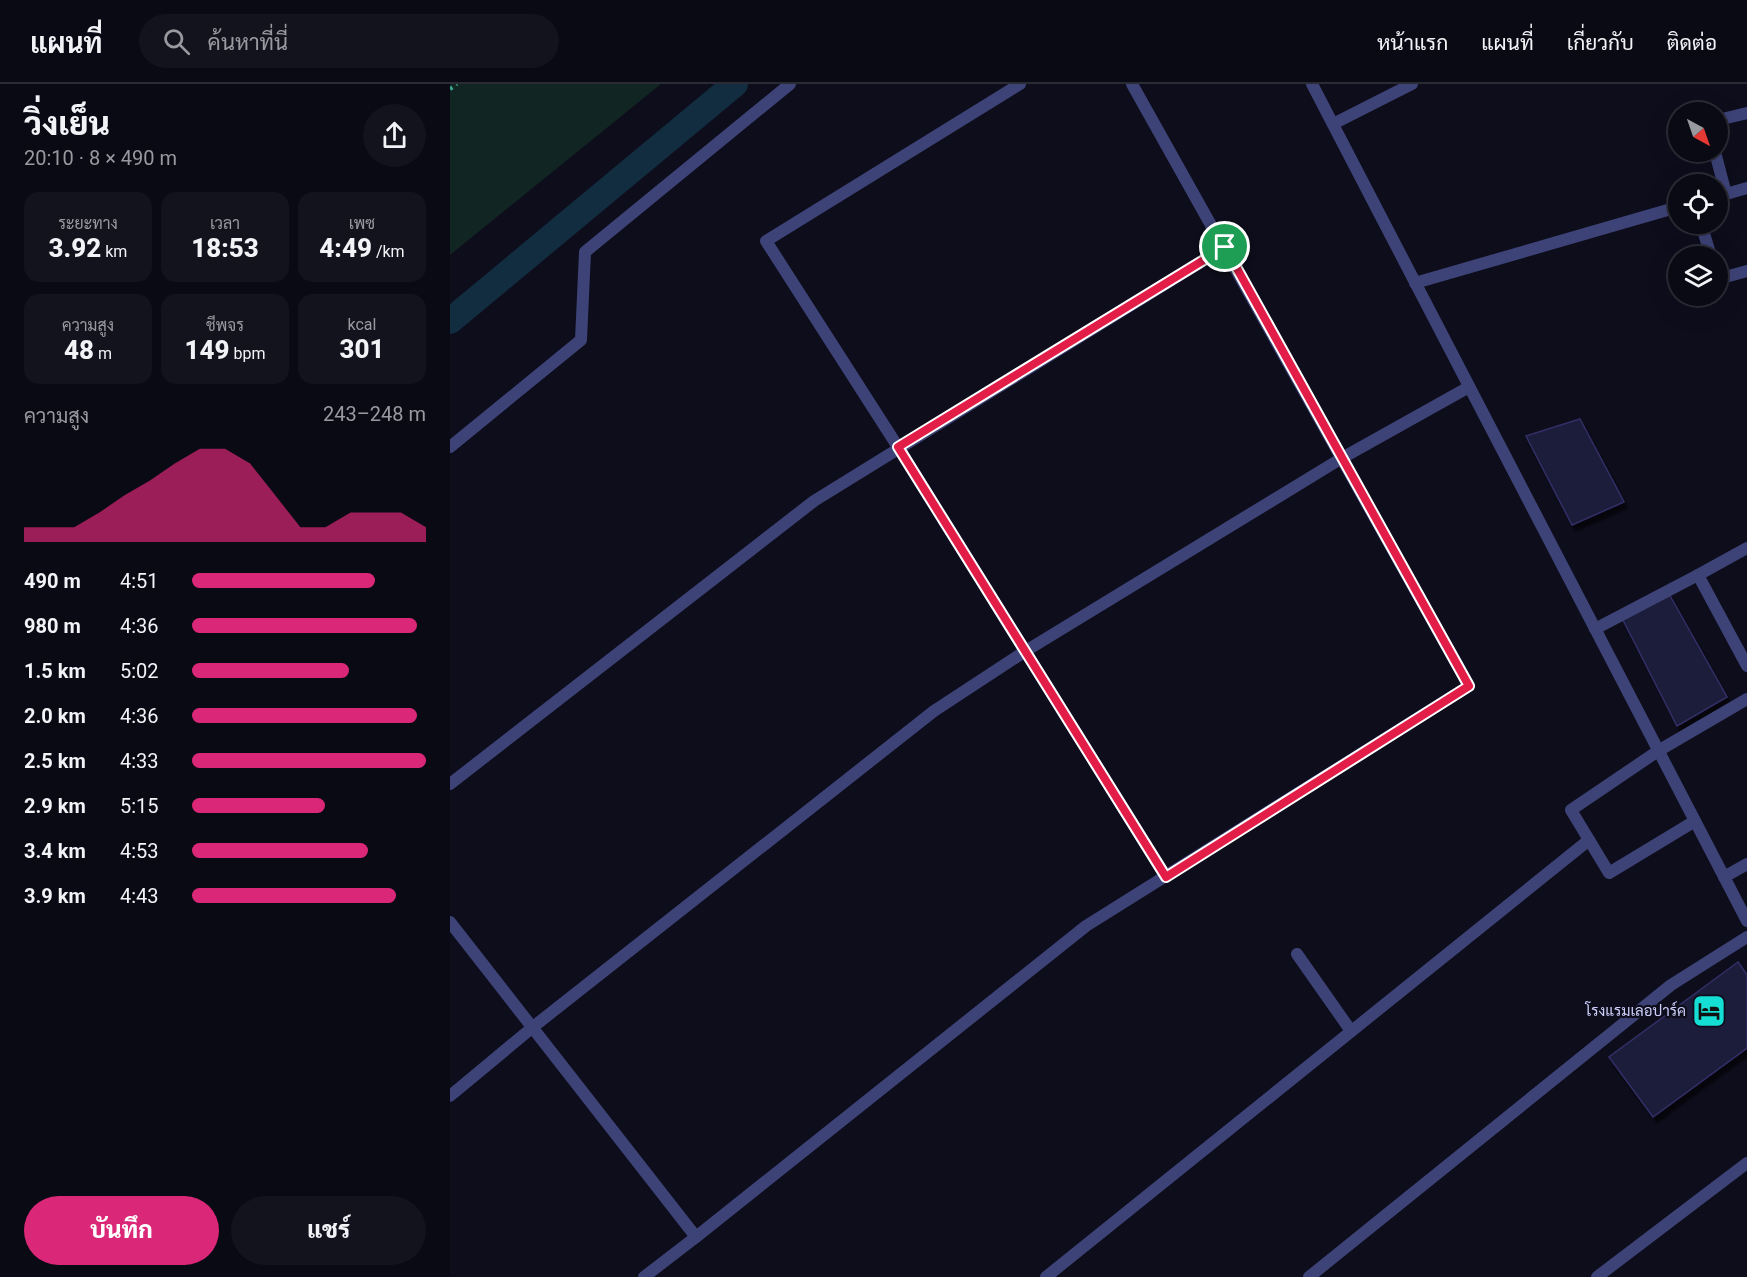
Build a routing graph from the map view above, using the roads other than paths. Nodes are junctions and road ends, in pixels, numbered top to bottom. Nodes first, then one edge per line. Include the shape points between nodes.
1 (790, 84) edge
2 (1020, 84) edge
3 (1132, 84) edge
4 (1312, 84) edge
5 (1412, 84) edge
6 (1747, 113) edge
7 (1728, 118) edge
8 (1333, 124) junction
9 (1747, 188) edge
10 (1728, 193) edge
11 (1668, 210) edge
12 (1225, 247) junction
13 (1747, 271) edge
14 (1728, 276) edge
15 (1415, 283) junction
16 (1469, 387) junction
17 (450, 447) edge
18 (898, 447) junction
19 (1342, 458) junction
20 (1747, 548) edge
21 (1698, 575) junction
22 (1595, 629) junction
23 (1024, 652) junction
24 (1747, 666) edge
25 (1747, 699) edge
26 (1658, 751) junction
27 (450, 784) edge
28 (1695, 821) junction
29 (1589, 840) junction
30 (1747, 864) edge
31 (1166, 877) junction
32 (1724, 877) junction
33 (1747, 921) edge
34 (450, 922) edge
35 (1747, 937) edge
36 (1297, 954) dead end
37 (533, 1027) junction
38 (1351, 1030) junction
39 (450, 1096) edge
40 (1747, 1163) edge
41 (696, 1237) junction
42 (644, 1277) edge
43 (1046, 1277) edge
44 (1309, 1277) edge
45 (1598, 1277) edge

1 - 17 street via 585,252 581,340
2 - 18 street via 766,240
3 - 12 street
4 - 8 street
5 - 8 street
6 - 7 street
8 - 15 street
9 - 10 street
11 - 15 street
12 - 18 street
12 - 19 street
13 - 14 street
15 - 16 street
16 - 19 street
16 - 22 street
18 - 23 street
18 - 27 street via 814,501
19 - 23 street
19 - 31 street via 1469,686
20 - 21 street
21 - 22 street
21 - 24 street
22 - 26 street
23 - 31 street
23 - 37 street via 933,711
25 - 26 street
26 - 28 street
26 - 29 street via 1571,810
28 - 29 street via 1609,873
28 - 32 street
29 - 38 street
30 - 32 street
31 - 41 street via 1086,926
32 - 33 street
34 - 37 street
35 - 44 street via 1671,986
36 - 38 street
37 - 39 street
37 - 41 street
38 - 43 street
40 - 45 street
41 - 42 street

